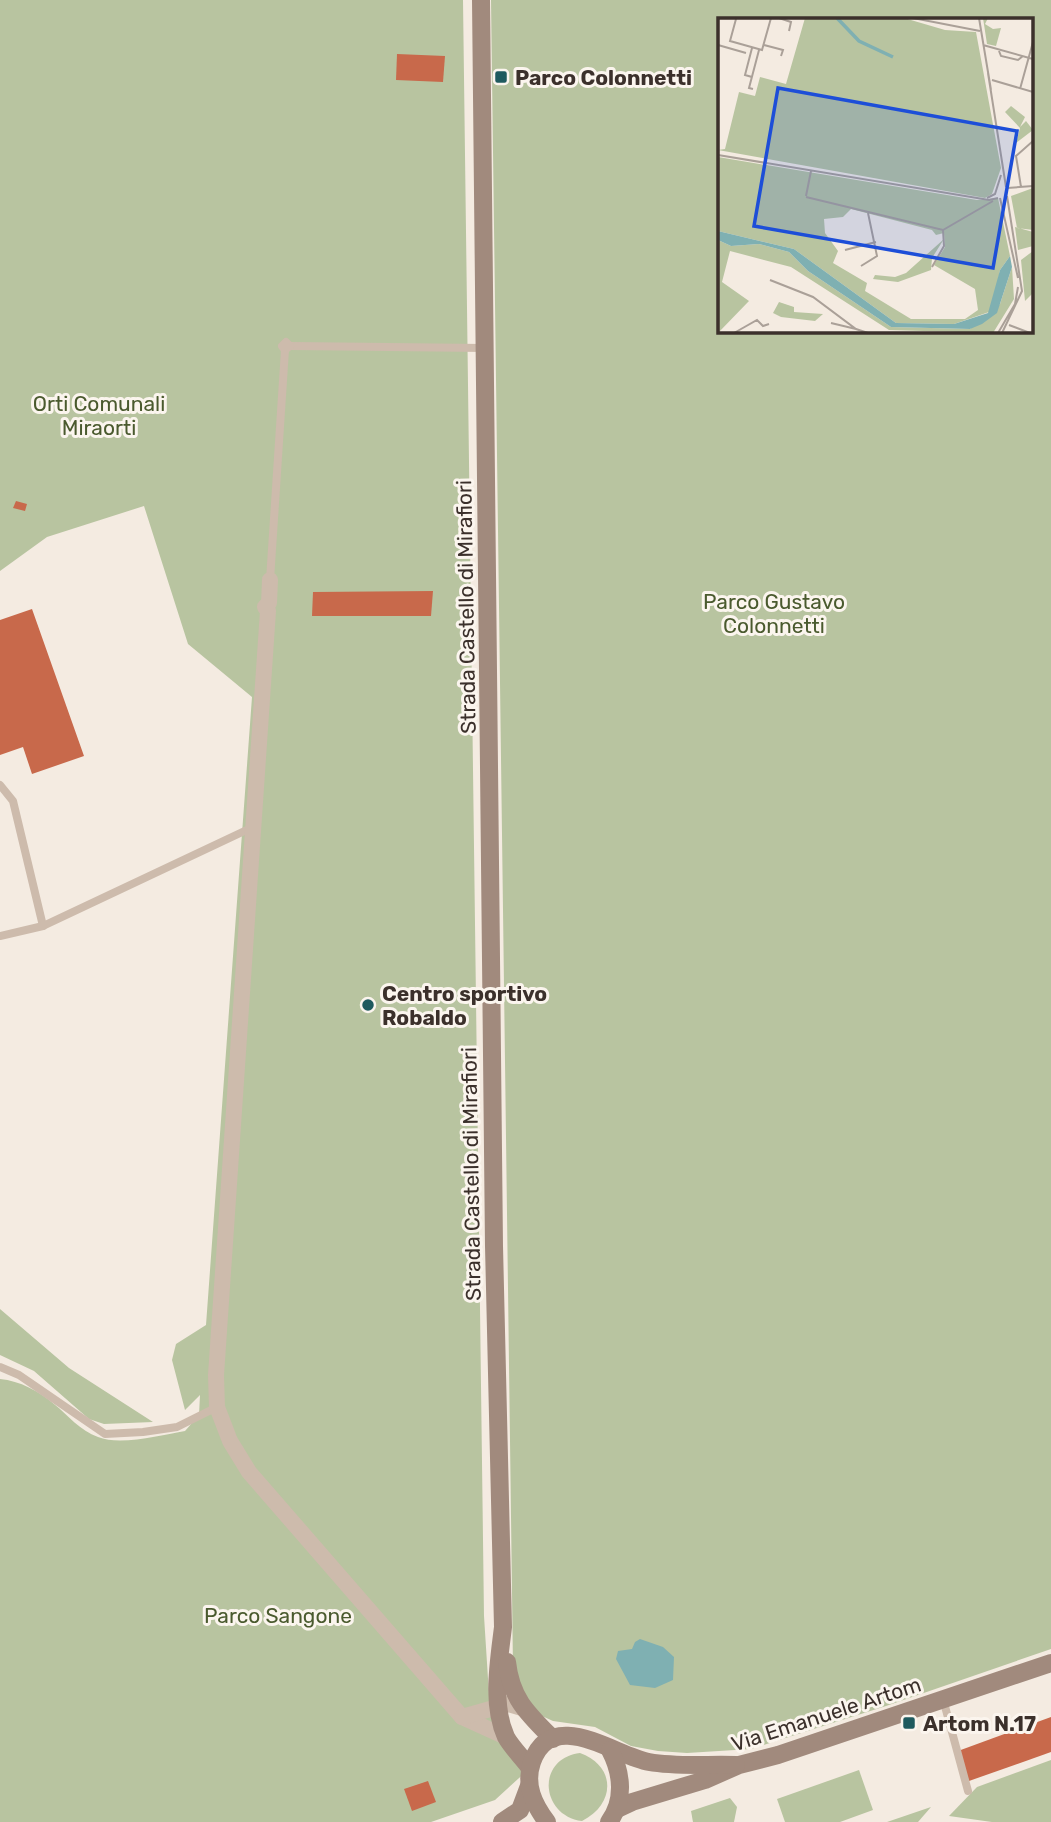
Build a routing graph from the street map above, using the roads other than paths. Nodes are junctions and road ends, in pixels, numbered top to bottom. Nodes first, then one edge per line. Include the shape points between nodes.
1 (481, 0) edge
2 (485, 348) junction
3 (270, 580) joint
4 (0, 785) edge
5 (253, 827) junction
6 (43, 926) junction
7 (0, 936) edge
8 (0, 1367) edge
9 (217, 1407) junction
10 (503, 1627) junction
11 (1051, 1663) edge
12 (943, 1699) junction
13 (498, 1706) junction
14 (522, 1708) junction
15 (461, 1717) junction
16 (506, 1737) junction
17 (553, 1739) junction
18 (610, 1750) junction
19 (739, 1765) junction
20 (530, 1768) junction
21 (529, 1786) junction
22 (968, 1791) dead end
23 (612, 1818) edge
24 (502, 1822) edge
25 (547, 1822) edge

1 - 2 street, Strada Castello di Mirafiori
2 - 3 lane, Strada Castello di Mirafiori via 288,348
2 - 10 street, Strada Castello di Mirafiori via 494,1246
3 - 5 street, Strada Castello di Mirafiori
4 - 6 lane via 13,801
5 - 6 lane
5 - 9 street, Strada Castello di Mirafiori
6 - 7 lane
8 - 9 lane via 105,1434 177,1427
9 - 15 street, Strada Castello di Mirafiori via 249,1472
10 - 13 street, Strada Castello di Mirafiori
10 - 14 street via 509,1679
11 - 12 street, Via Emanuele Artom
12 - 19 street, Via Emanuele Artom
12 - 22 lane
13 - 14 street
13 - 15 street
13 - 16 street, Strada Castello di Mirafiori
14 - 17 street
15 - 16 street, Strada Castello di Mirafiori
16 - 20 street, Strada Castello di Mirafiori
17 - 18 street via 582,1736
17 - 20 street via 534,1756
18 - 19 street via 652,1763
18 - 23 street via 620,1774
19 - 23 street, Via Emanuele Artom via 632,1802
20 - 21 street
21 - 24 street via 520,1810
21 - 25 street via 533,1802

